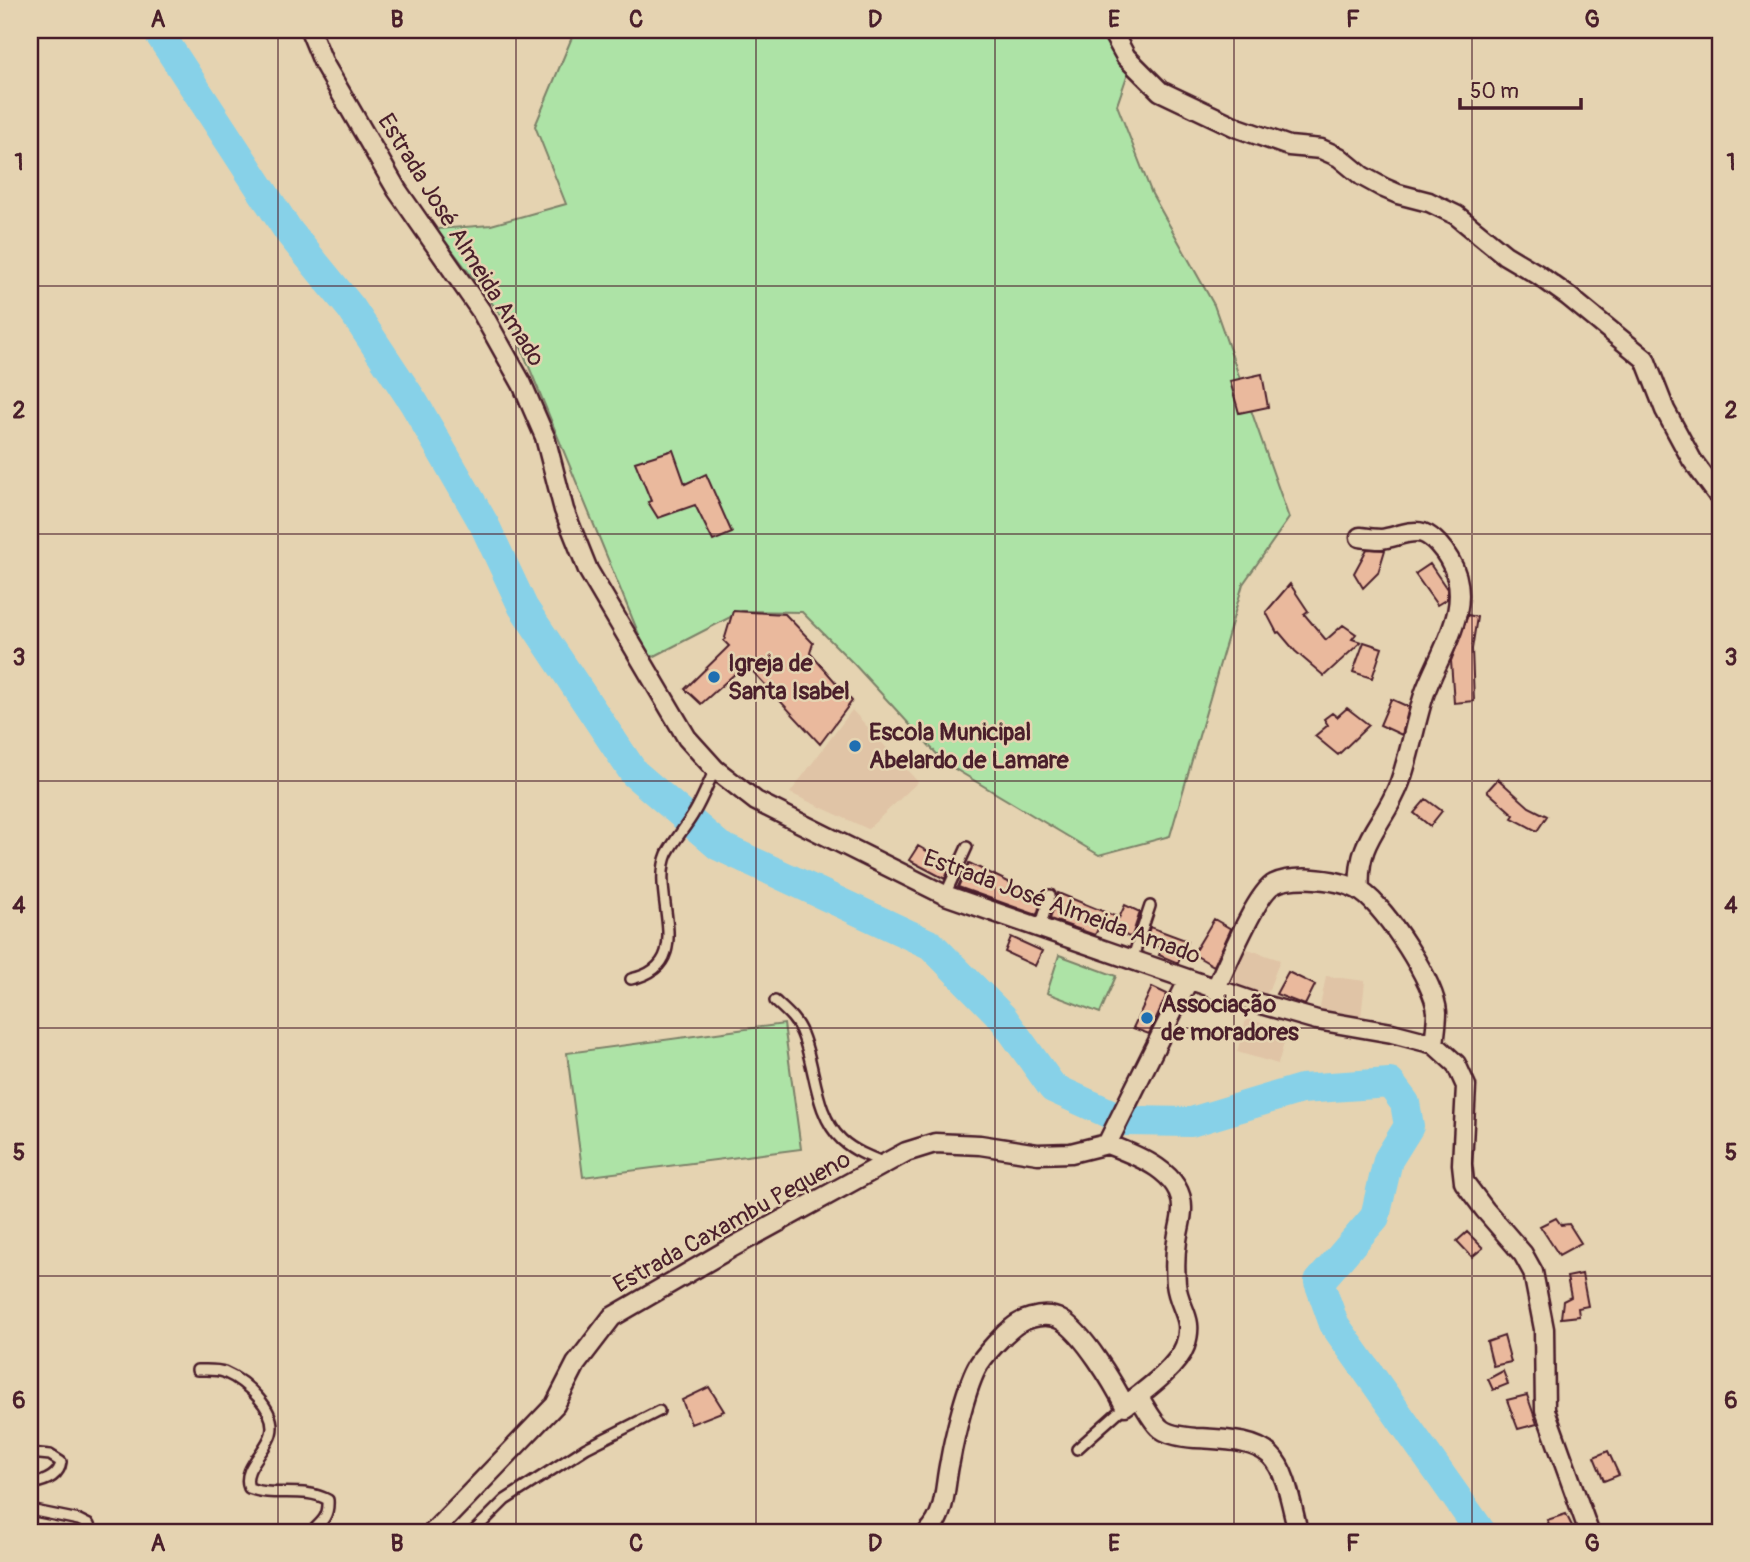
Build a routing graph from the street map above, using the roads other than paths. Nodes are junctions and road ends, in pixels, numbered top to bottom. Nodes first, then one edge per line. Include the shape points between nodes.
1 (310, 30) edge
2 (1111, 30) edge
3 (1720, 498) edge
4 (1360, 537) dead end
5 (715, 769) junction
6 (967, 847) dead end
7 (1360, 890) junction
8 (945, 895) junction
9 (1050, 895) dead end
10 (1150, 906) dead end
11 (1040, 928) junction
12 (1132, 960) junction
13 (631, 979) dead end
14 (1188, 981) junction
15 (1215, 990) junction
16 (775, 1001) dead end
17 (1434, 1044) junction
18 (1109, 1139) junction
19 (886, 1164) junction
20 (197, 1370) dead end
21 (1131, 1401) junction
22 (659, 1411) dead end
23 (1077, 1449) dead end
24 (30, 1453) edge
25 (30, 1484) edge
26 (30, 1510) edge
27 (91, 1532) edge
28 (312, 1532) edge
29 (433, 1532) edge
30 (473, 1532) edge
31 (929, 1532) edge
32 (1298, 1532) edge
33 (1589, 1532) edge

1 - 5 street, Estrada José Almeida Amado via 324,64 397,190 481,311 522,384 545,437 564,510 588,570 687,738
2 - 3 street via 1126,58 1160,91 1238,128 1289,146 1321,149 1384,188 1456,215 1505,255 1568,296 1645,359 1686,450
4 - 7 street via 1423,533 1442,547 1460,587 1456,619 1424,695 1399,785 1363,850
5 - 8 street, Estrada José Almeida Amado via 756,802
5 - 13 lane via 696,811 667,854 664,894 670,942 656,967
6 - 8 lane
7 - 15 street via 1297,877 1272,884 1259,900
7 - 17 street via 1377,905 1423,972 1437,1011
8 - 11 street, Estrada José Almeida Amado
9 - 11 lane
10 - 12 lane
11 - 12 street, Estrada José Almeida Amado
12 - 14 street, Estrada José Almeida Amado
14 - 15 street, Estrada José Almeida Amado
14 - 18 street
15 - 17 street, Estrada José Almeida Amado via 1317,1020
16 - 19 lane via 803,1034 817,1092 840,1139
17 - 33 street via 1456,1063 1466,1086 1464,1182 1533,1272 1544,1329 1545,1410
18 - 19 street, Estrada Caxambu Pequeno via 1071,1153 1038,1154 935,1143
18 - 21 street via 1169,1177 1181,1192 1176,1286 1190,1324 1185,1348
19 - 29 street, Estrada Caxambu Pequeno via 612,1317 576,1364 555,1405
20 - 28 lane via 222,1371 255,1392 272,1419 272,1432 246,1481 256,1491 317,1494 328,1500 325,1519
21 - 23 lane
21 - 31 street via 1116,1389 1062,1320 1043,1314 1019,1321 978,1365 949,1462 943,1508
21 - 32 street via 1161,1429 1185,1437 1253,1443 1271,1453 1281,1470
22 - 30 lane via 586,1448 505,1500
24 - 25 lane via 50,1455 61,1466 55,1475
26 - 27 lane via 79,1520 89,1525

